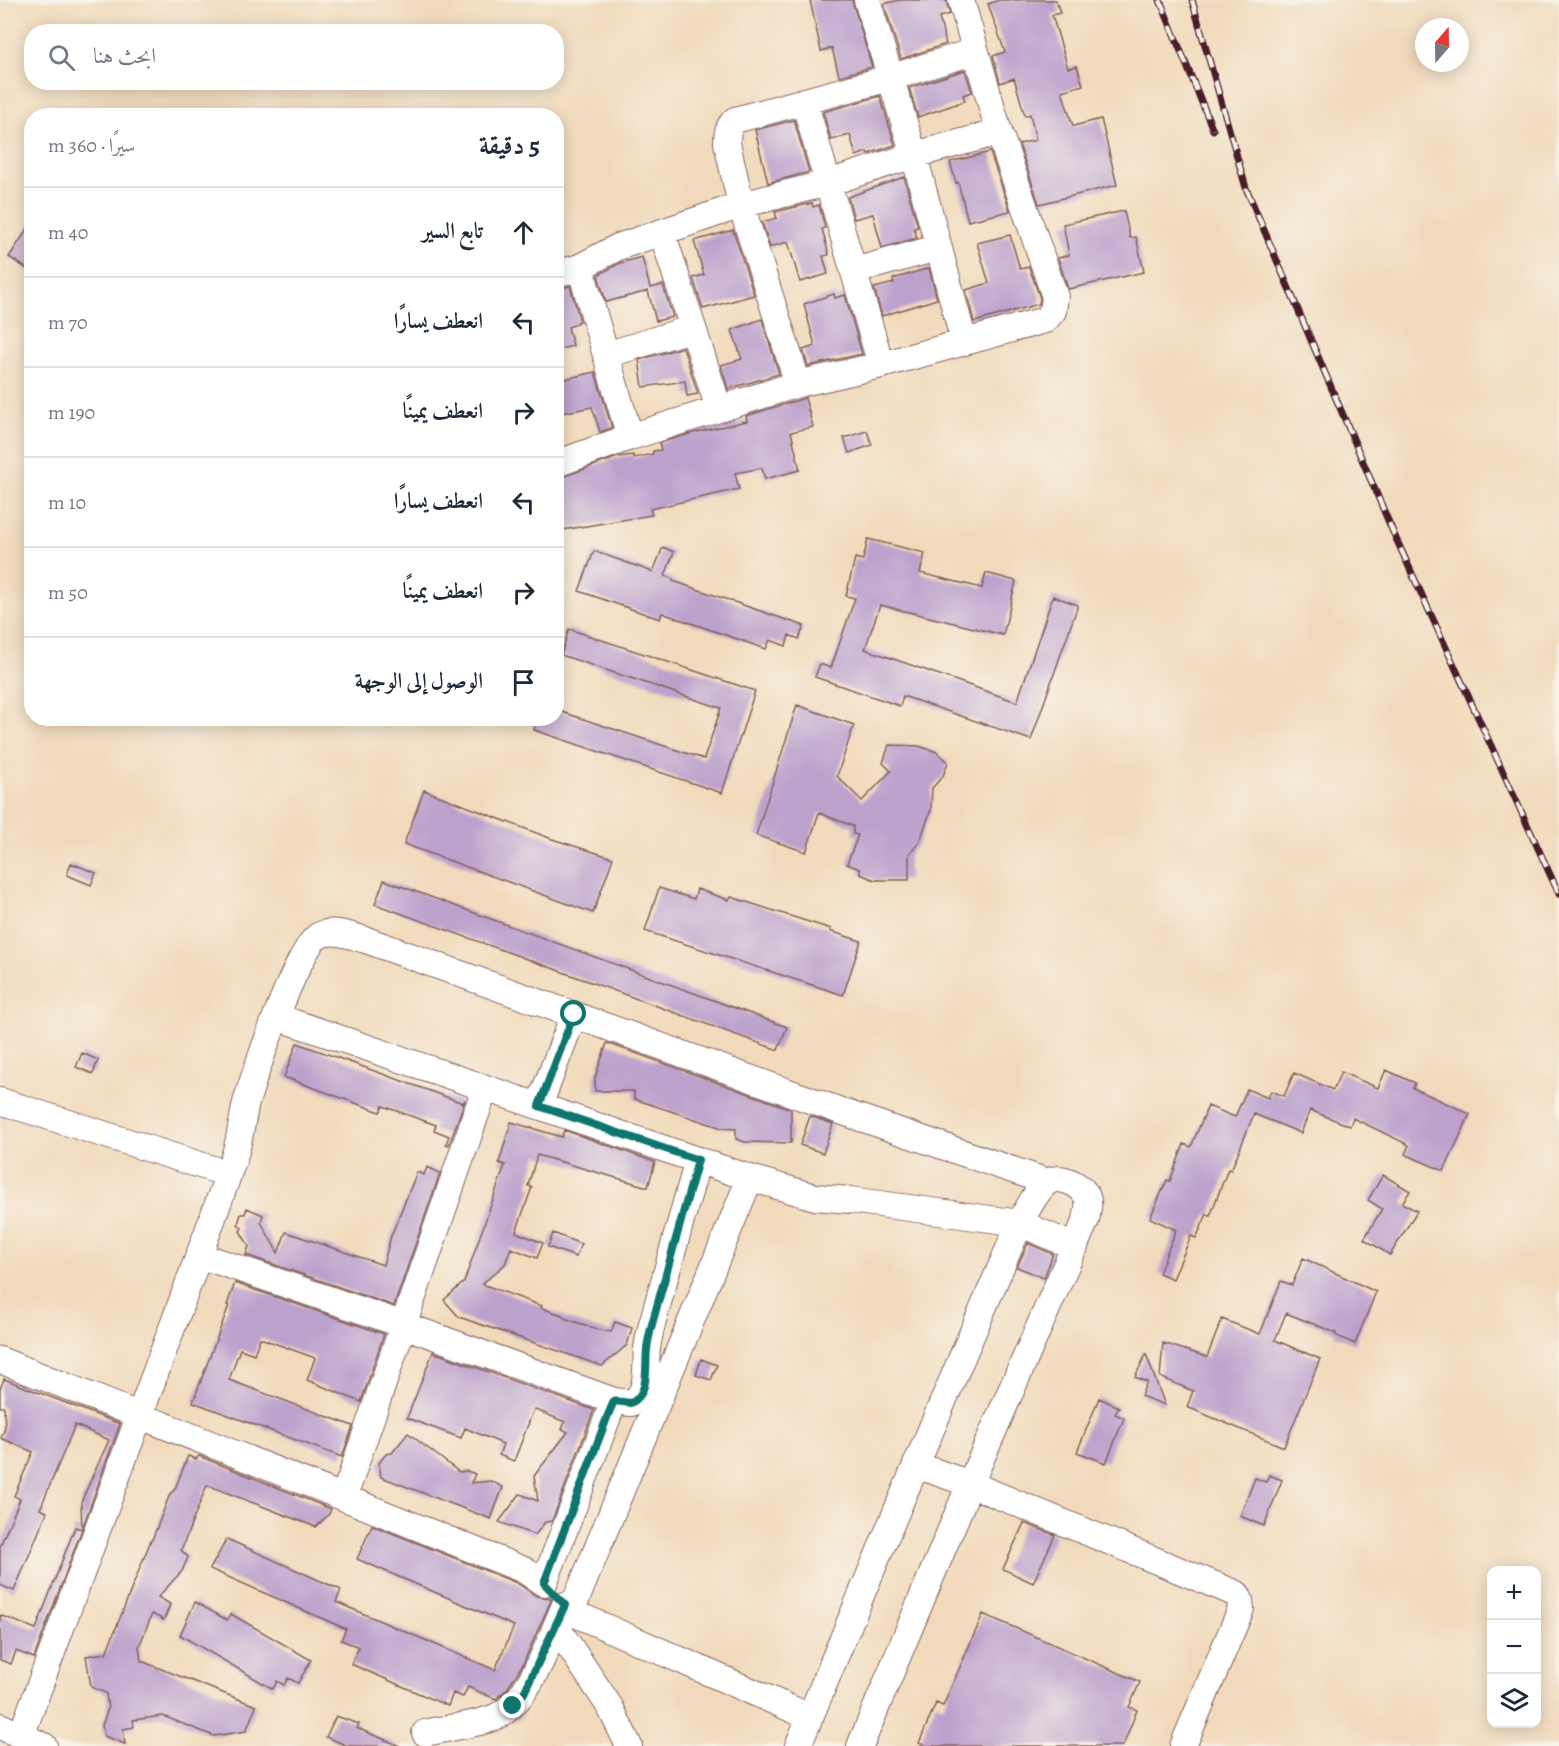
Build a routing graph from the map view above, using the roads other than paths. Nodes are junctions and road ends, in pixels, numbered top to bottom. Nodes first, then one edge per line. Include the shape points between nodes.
1 (867, 0) edge
2 (961, 0) edge
3 (975, 51) junction
4 (890, 78) junction
5 (804, 101) junction
6 (999, 132) junction
7 (914, 155) junction
8 (828, 183) junction
9 (741, 206) junction
10 (662, 232) junction
11 (937, 248) junction
12 (568, 270) edge
13 (854, 271) junction
14 (693, 328) junction
15 (963, 342) junction
16 (606, 355) junction
17 (881, 364) junction
18 (798, 384) junction
19 (719, 409) junction
20 (630, 437) junction
21 (564, 461) edge
22 (574, 1014) junction
23 (277, 1017) junction
24 (485, 1088) junction
25 (0, 1101) edge
26 (539, 1106) junction
27 (698, 1160) junction
28 (228, 1174) junction
29 (750, 1178) junction
30 (1048, 1182) junction
31 (1020, 1223) junction
32 (1075, 1246) junction
33 (199, 1255) junction
34 (403, 1325) junction
35 (0, 1360) edge
36 (614, 1401) junction
37 (141, 1415) junction
38 (916, 1465) junction
39 (969, 1484) junction
40 (344, 1497) junction
41 (544, 1583) junction
42 (564, 1614) junction
43 (810, 1717) junction
44 (425, 1732) dead end
45 (22, 1736) edge
46 (629, 1746) edge
47 (798, 1746) edge
48 (860, 1746) edge
49 (1183, 1746) edge

1 - 4 street
2 - 3 street
3 - 4 street
3 - 6 street
4 - 5 street
4 - 7 street
5 - 8 street
5 - 9 street via 729,125 727,143
6 - 7 street
6 - 15 street via 1055,297 1053,311 1045,320
7 - 8 street
7 - 11 street
8 - 9 street
8 - 13 street
9 - 10 street
9 - 18 street
10 - 12 street
10 - 14 street
11 - 13 street
11 - 15 street
12 - 16 street
13 - 17 street
14 - 16 street
14 - 19 street
15 - 17 street
16 - 20 street
17 - 18 street
18 - 19 street
19 - 20 street
20 - 21 street
22 - 23 street via 366,940 326,933 317,936 306,949
22 - 26 street
22 - 30 street
23 - 24 street
23 - 28 street via 251,1087
24 - 26 street
24 - 34 street
25 - 28 street
26 - 27 street
27 - 29 street
27 - 36 street via 652,1324 644,1387 631,1403
28 - 33 street
29 - 31 street via 815,1197
29 - 42 street
30 - 31 street
30 - 32 street via 1069,1181 1086,1195 1086,1220
31 - 32 street
31 - 38 street
32 - 39 street
33 - 34 street
33 - 37 street
34 - 36 street
34 - 40 street
35 - 37 street
36 - 41 street
37 - 40 street
37 - 45 street
38 - 39 street
38 - 43 street
39 - 48 street
39 - 49 street via 1237,1594 1241,1609
40 - 41 street via 524,1570
41 - 42 street
42 - 43 street
42 - 44 street via 524,1693 513,1706 490,1720
42 - 46 street
43 - 47 street

